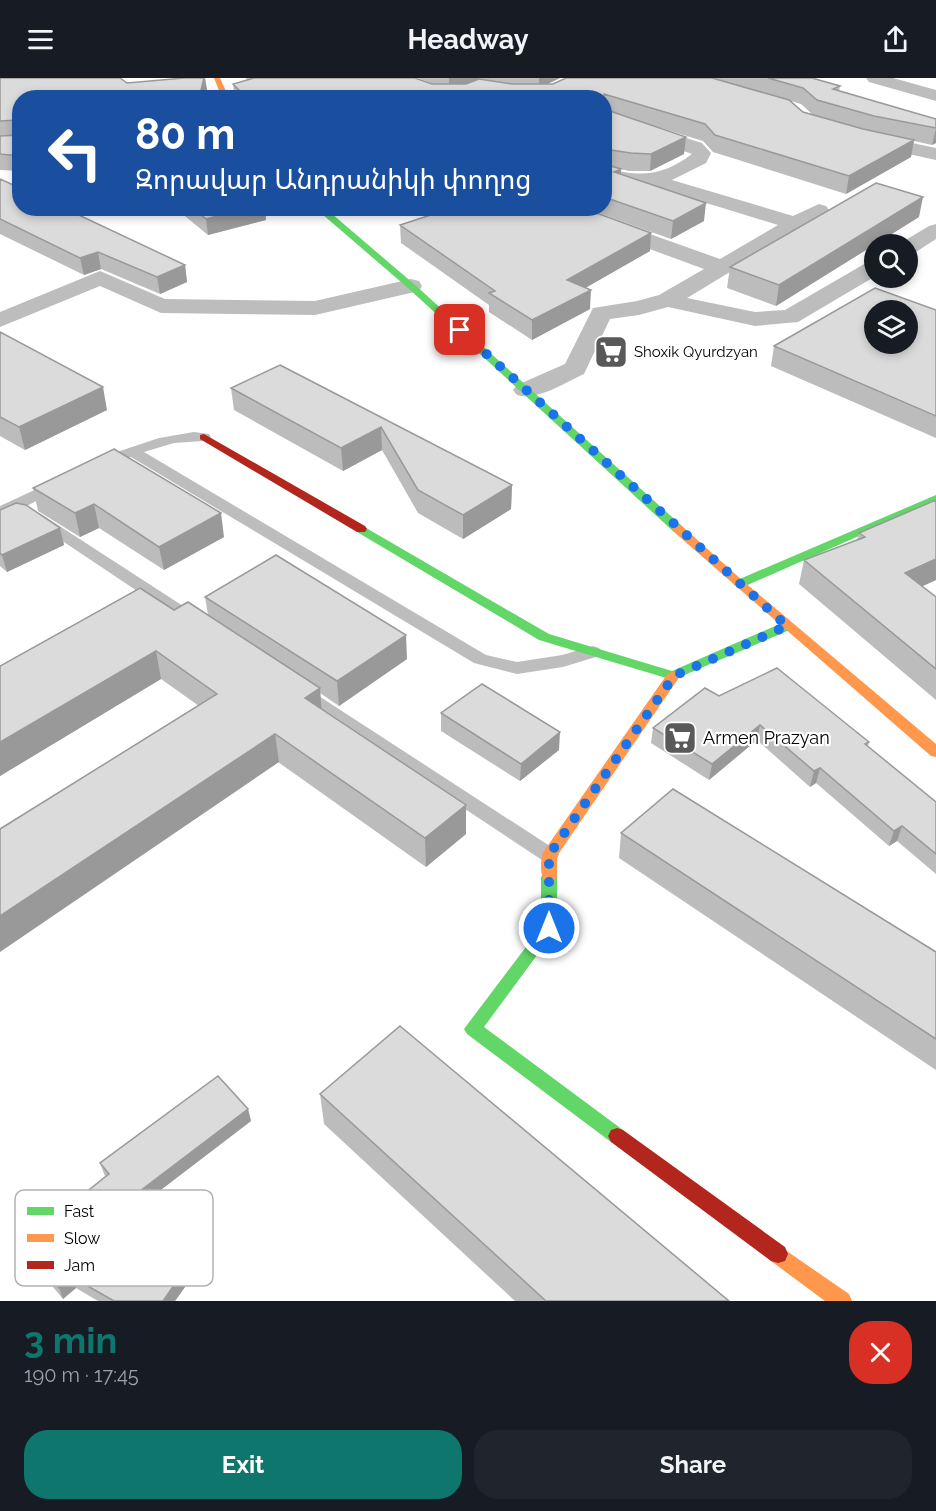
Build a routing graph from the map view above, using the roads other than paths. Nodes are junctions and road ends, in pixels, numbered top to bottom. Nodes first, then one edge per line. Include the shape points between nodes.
1 (875, 78) edge
2 (936, 96) edge
3 (612, 120) edge
4 (857, 136) edge
5 (936, 154) edge
6 (612, 177) edge
7 (653, 180) junction
8 (819, 210) dead end
9 (328, 216) edge
10 (578, 216) edge
11 (796, 224) junction
12 (936, 230) edge
13 (918, 241) edge
14 (723, 268) junction
15 (864, 280) edge
16 (411, 286) junction
17 (667, 300) junction
18 (0, 320) edge
19 (526, 390) junction
20 (204, 437) joint
21 (132, 451) junction
22 (112, 460) edge
23 (71, 478) edge
24 (936, 498) edge
25 (3, 510) edge
26 (739, 584) junction
27 (787, 626) junction
28 (204, 628) edge
29 (593, 652) junction
30 (674, 676) junction
31 (292, 686) edge
32 (936, 752) edge
33 (549, 855) junction
34 (842, 1301) edge

1 - 2 street
3 - 7 street via 702,153 699,159
4 - 5 street
6 - 7 street via 629,182
7 - 11 street
8 - 11 street
9 - 16 street
10 - 14 street
11 - 14 street
12 - 13 street
14 - 17 street
15 - 17 street via 790,317 773,320 725,314
16 - 18 street via 315,308 161,306 100,278
16 - 19 street
17 - 19 street via 601,313 575,369
19 - 26 street
20 - 21 lane via 162,440
20 - 29 street via 544,637
21 - 22 lane
21 - 29 lane via 480,659 517,668
23 - 25 lane
24 - 26 street
25 - 28 lane via 36,517
26 - 27 street
27 - 30 street
27 - 32 street
29 - 30 street
30 - 33 street
31 - 33 lane
33 - 34 street via 549,928 473,1029

